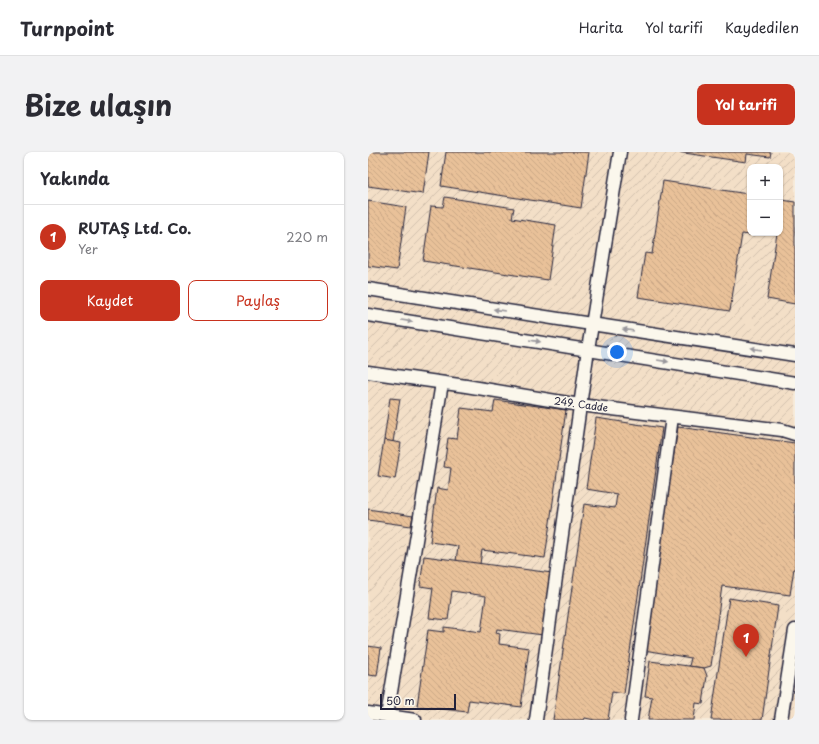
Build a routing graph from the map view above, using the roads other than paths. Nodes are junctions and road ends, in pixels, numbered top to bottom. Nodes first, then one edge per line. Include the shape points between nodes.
1 (620, 152) edge
2 (368, 289) edge
3 (368, 315) edge
4 (592, 324) junction
5 (588, 349) junction
6 (795, 355) edge
7 (368, 372) edge
8 (442, 383) junction
9 (795, 383) edge
10 (580, 405) junction
11 (672, 417) junction
12 (795, 434) edge
13 (795, 630) edge
14 (368, 712) edge
15 (387, 716) junction
16 (415, 720) edge
17 (536, 720) edge
18 (630, 720) edge
19 (781, 720) edge

1 - 4 street
4 -> 2 street
3 -> 5 street
4 - 5 street
6 -> 4 street
5 -> 9 street
5 - 10 street
7 - 8 street, 249. Cadde
8 - 10 street, 249. Cadde
8 - 15 street
10 - 11 street, 249. Cadde
10 - 17 street
11 - 12 street, 249. Cadde via 782,430
11 - 18 street
13 - 19 street
14 - 15 street
15 - 16 street

